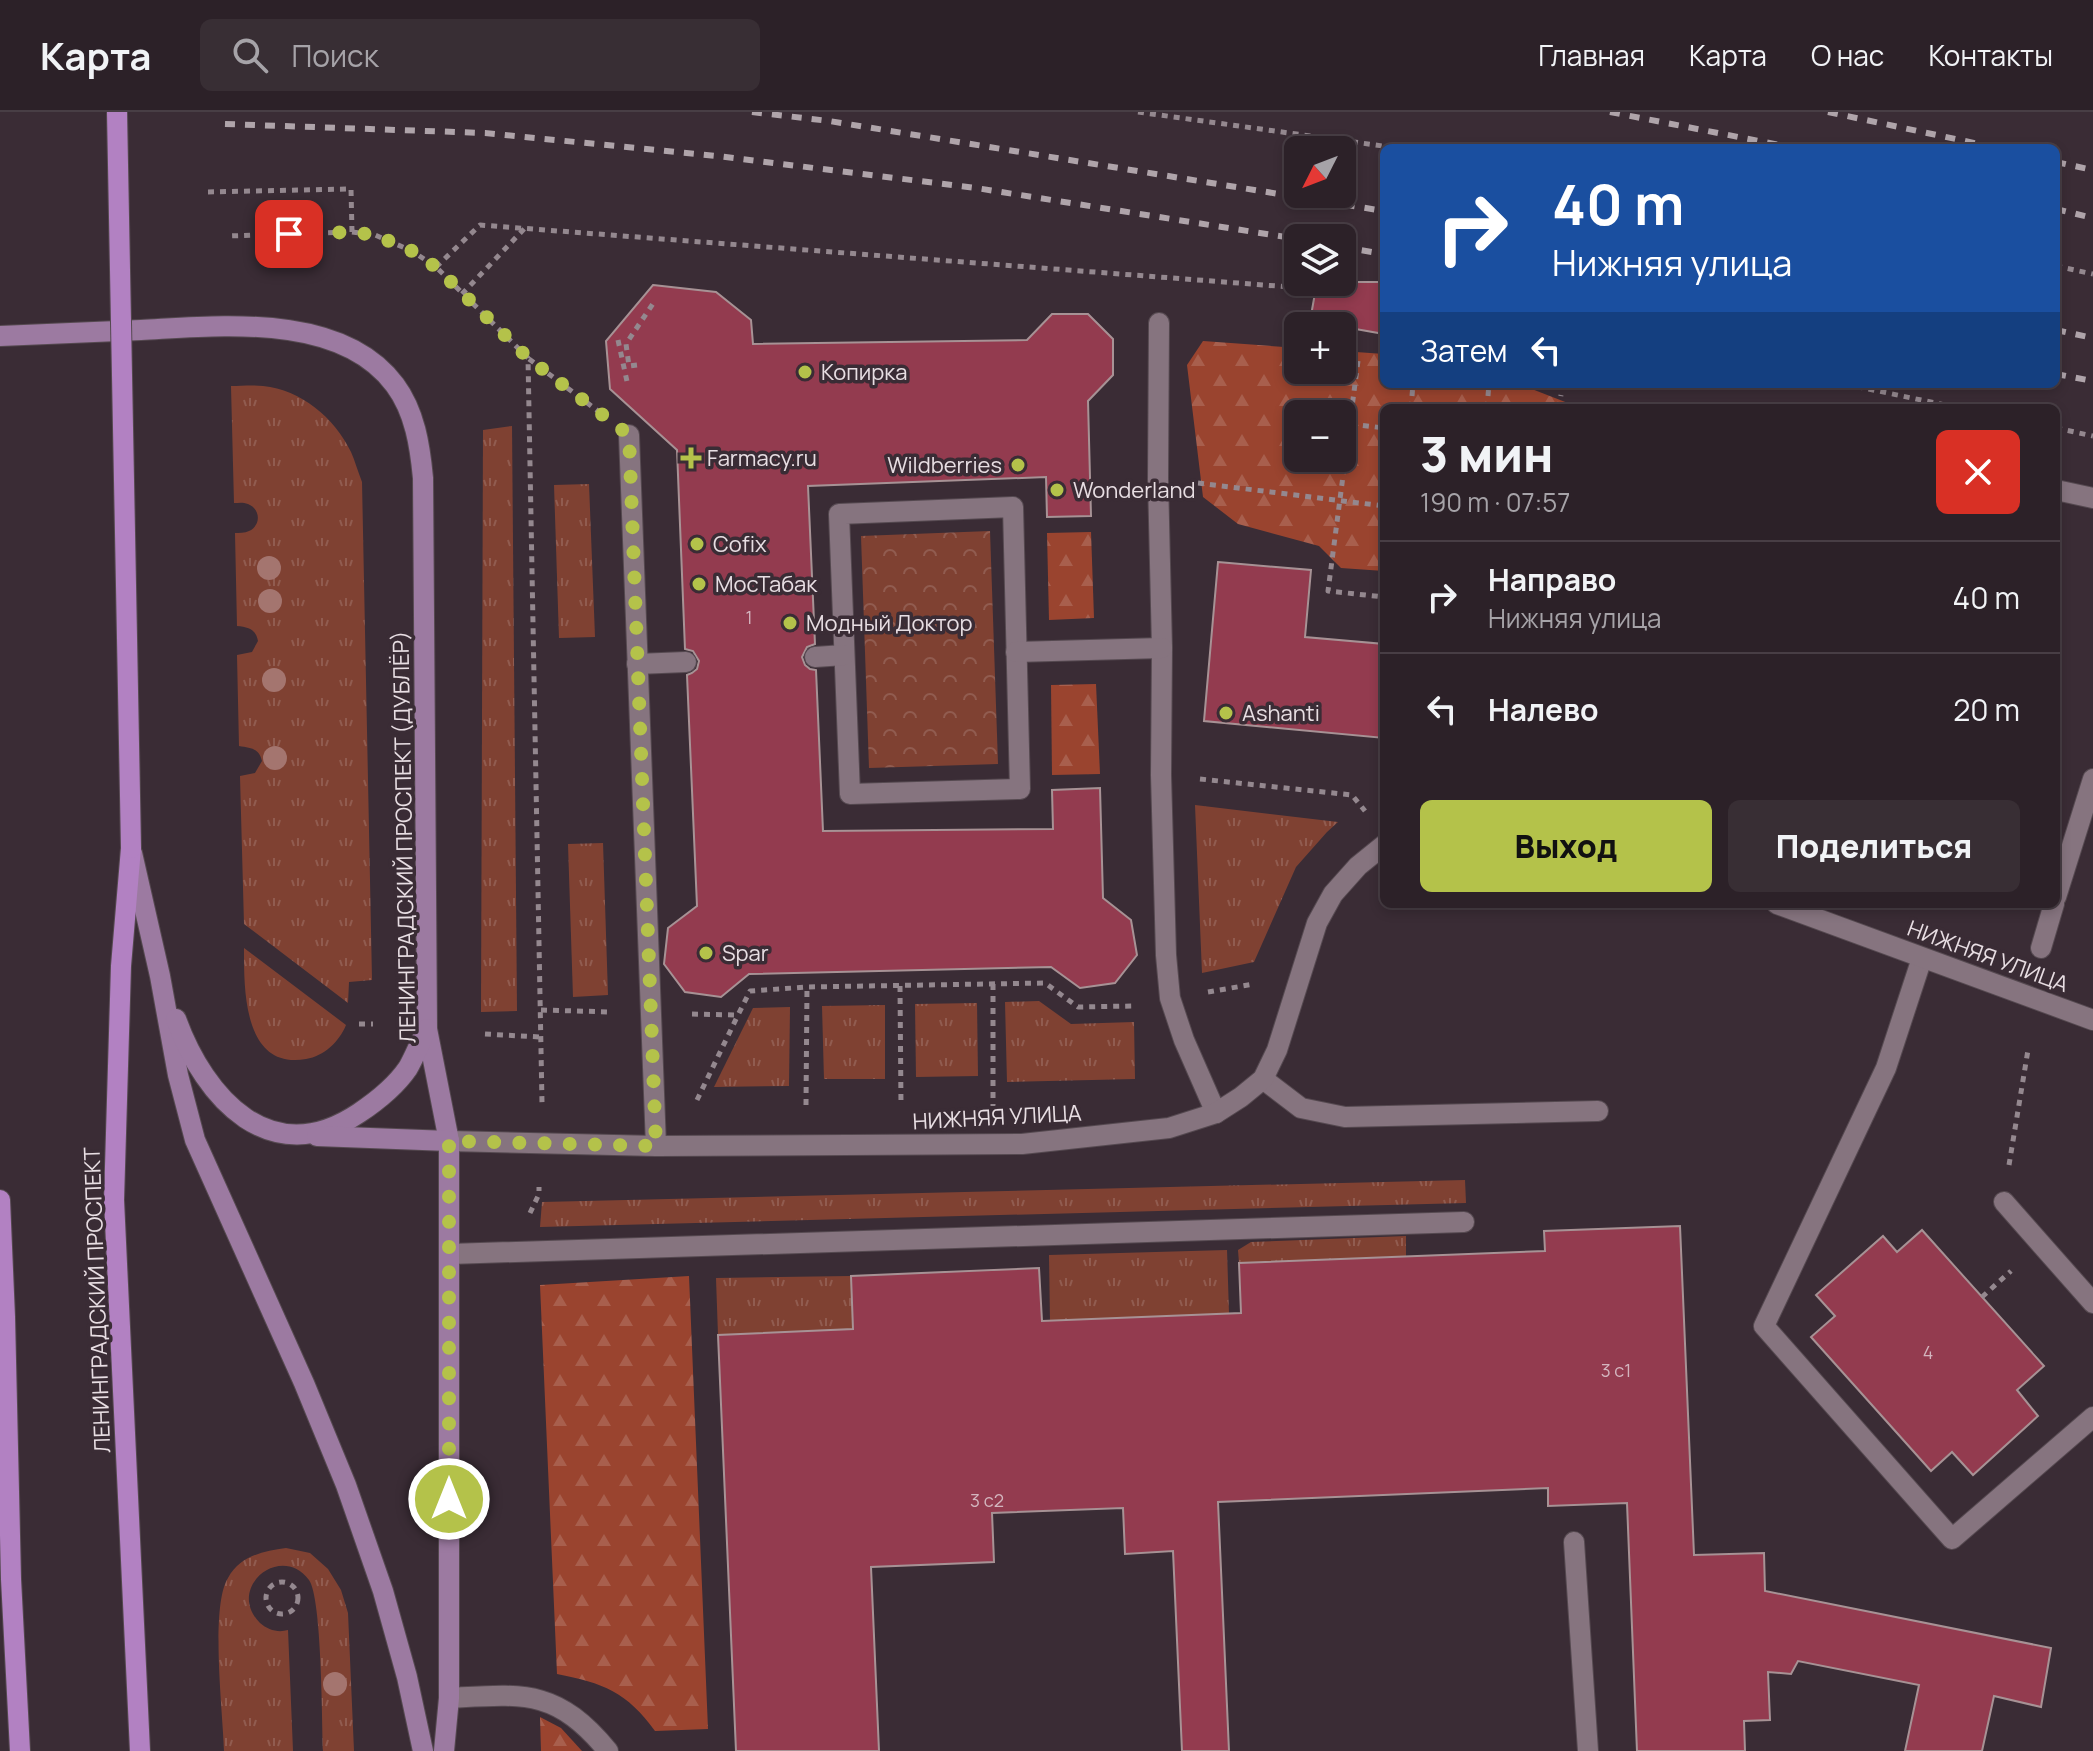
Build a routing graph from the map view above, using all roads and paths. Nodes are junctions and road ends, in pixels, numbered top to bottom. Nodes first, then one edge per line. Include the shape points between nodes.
1 (117, 112) edge
2 (1138, 112) edge
3 (1380, 146) edge
4 (208, 192) dead end
5 (525, 228) junction
6 (352, 232) junction
7 (227, 236) dead end
8 (436, 267) junction
9 (2060, 267) edge
10 (2093, 274) edge
11 (1284, 287) edge
12 (462, 294) junction
13 (654, 302) dead end
14 (1159, 323) dead end
15 (0, 336) edge
16 (618, 340) dead end
17 (528, 358) junction
18 (1358, 361) dead end
19 (637, 365) dead end
20 (628, 386) dead end
21 (1864, 388) edge
22 (1561, 395) dead end
23 (1354, 400) edge
24 (1560, 404) edge
25 (1940, 404) edge
26 (1356, 425) edge
27 (1380, 428) edge
28 (2060, 429) edge
29 (629, 435) joint
30 (2093, 436) edge
31 (1344, 472) edge
32 (1158, 479) junction
33 (2060, 491) edge
34 (2093, 498) edge
35 (1340, 501) junction
36 (1380, 506) edge
37 (1380, 597) edge
38 (1162, 648) junction
39 (1016, 652) junction
40 (844, 655) junction
41 (815, 657) dead end
42 (686, 662) dead end
43 (637, 664) junction
44 (1191, 777) dead end
45 (2093, 779) edge
46 (1366, 812) dead end
47 (131, 848) junction
48 (1380, 848) edge
49 (2060, 884) edge
50 (1788, 908) edge
51 (2053, 908) edge
52 (2041, 948) dead end
53 (1922, 958) junction
54 (160, 976) junction
55 (993, 984) junction
56 (1259, 984) dead end
57 (900, 986) junction
58 (807, 987) junction
59 (1170, 998) junction
60 (541, 1010) junction
61 (651, 1013) junction
62 (738, 1015) junction
63 (2093, 1020) edge
64 (359, 1024) dead end
65 (373, 1024) dead end
66 (427, 1029) junction
67 (485, 1034) dead end
68 (540, 1037) junction
69 (2028, 1050) dead end
70 (1263, 1079) junction
71 (542, 1103) dead end
72 (695, 1104) dead end
73 (806, 1106) dead end
74 (901, 1106) dead end
75 (993, 1107) dead end
76 (1598, 1111) dead end
77 (1216, 1113) junction
78 (300, 1136) junction
79 (449, 1141) junction
80 (656, 1146) junction
81 (0, 1200) edge
82 (2004, 1202) joint
83 (1464, 1222) dead end
84 (450, 1254) junction
85 (2093, 1303) edge
86 (2093, 1417) edge
87 (1574, 1542) dead end
88 (298, 1592) joint
89 (449, 1698) junction
90 (20, 1751) edge
91 (140, 1751) edge
92 (423, 1751) edge
93 (444, 1751) edge
94 (608, 1751) edge
95 (1588, 1751) edge

1 - 47 main road, ЛЕНИНГРАДСКИЙ ПРОСПЕКТ, bridge
2 - 3 path
4 - 6 path via 351,189
5 - 8 path via 480,225
5 - 11 path
5 - 12 path
6 - 7 path
6 - 8 path via 375,235
8 - 12 path
9 - 10 path
12 - 17 path
13 - 19 path via 626,344 629,366
14 - 32 street
15 - 66 street, ЛЕНИНГРАДСКИЙ ПРОСПЕКТ (ДУБЛЁР) via 229,326 295,331 349,348 395,385 420,446 423,478
16 - 20 path
17 - 29 path
17 - 60 path
18 - 23 path
21 - 25 path
22 - 24 path
26 - 27 path
28 - 30 path
29 - 43 street
31 - 35 path
32 - 35 path
32 - 38 street
33 - 34 street
35 - 36 path
35 - 37 path via 1328,591
38 - 39 street
38 - 59 street
39 - 40 street via 1020,789 850,794
39 - 40 street via 1013,507 839,514
40 - 41 street
42 - 43 street
43 - 61 street
44 - 46 path via 1352,795
45 - 49 street
47 - 54 street
47 - 91 main road, ЛЕНИНГРАДСКИЙ ПРОСПЕКТ via 121,966 114,1200
48 - 70 street, НИЖНЯЯ УЛИЦА via 1333,894 1317,923
50 - 53 street, НИЖНЯЯ УЛИЦА
51 - 52 street
53 - 63 street, НИЖНЯЯ УЛИЦА
53 - 86 street via 1886,1068 1764,1326 1952,1539
54 - 78 street via 196,1065 223,1102 257,1127
54 - 92 street via 195,1140 346,1485 383,1591
55 - 57 path
55 - 59 path via 1045,983 1078,1007 1133,1006
55 - 75 path
56 - 59 path
57 - 58 path
57 - 74 path
58 - 62 path via 750,991
58 - 73 path
59 - 77 street
60 - 61 path
60 - 68 path
61 - 62 path
61 - 80 street
62 - 72 path
64 - 65 path
66 - 78 street via 407,1068 383,1097 345,1123
66 - 79 street, ЛЕНИНГРАДСКИЙ ПРОСПЕКТ (ДУБЛЁР)
67 - 68 path
68 - 71 path
69 - 82 path
70 - 76 street via 1301,1108 1345,1117
70 - 77 street, НИЖНЯЯ УЛИЦА
77 - 80 street, НИЖНЯЯ УЛИЦА via 1169,1128 1022,1144
78 - 79 street
79 - 80 street, НИЖНЯЯ УЛИЦА
79 - 84 street, ЛЕНИНГРАДСКИЙ ПРОСПЕКТ (ДУБЛЁР)
81 - 90 main road
82 - 85 street
83 - 84 street
84 - 89 street, ЛЕНИНГРАДСКИЙ ПРОСПЕКТ (ДУБЛЁР)
87 - 95 street
88 - 88 path via 280,1582 271,1586 267,1605 284,1615 293,1611
89 - 93 street, ЛЕНИНГРАДСКИЙ ПРОСПЕКТ (ДУБЛЁР)
89 - 94 street via 539,1699 576,1720

